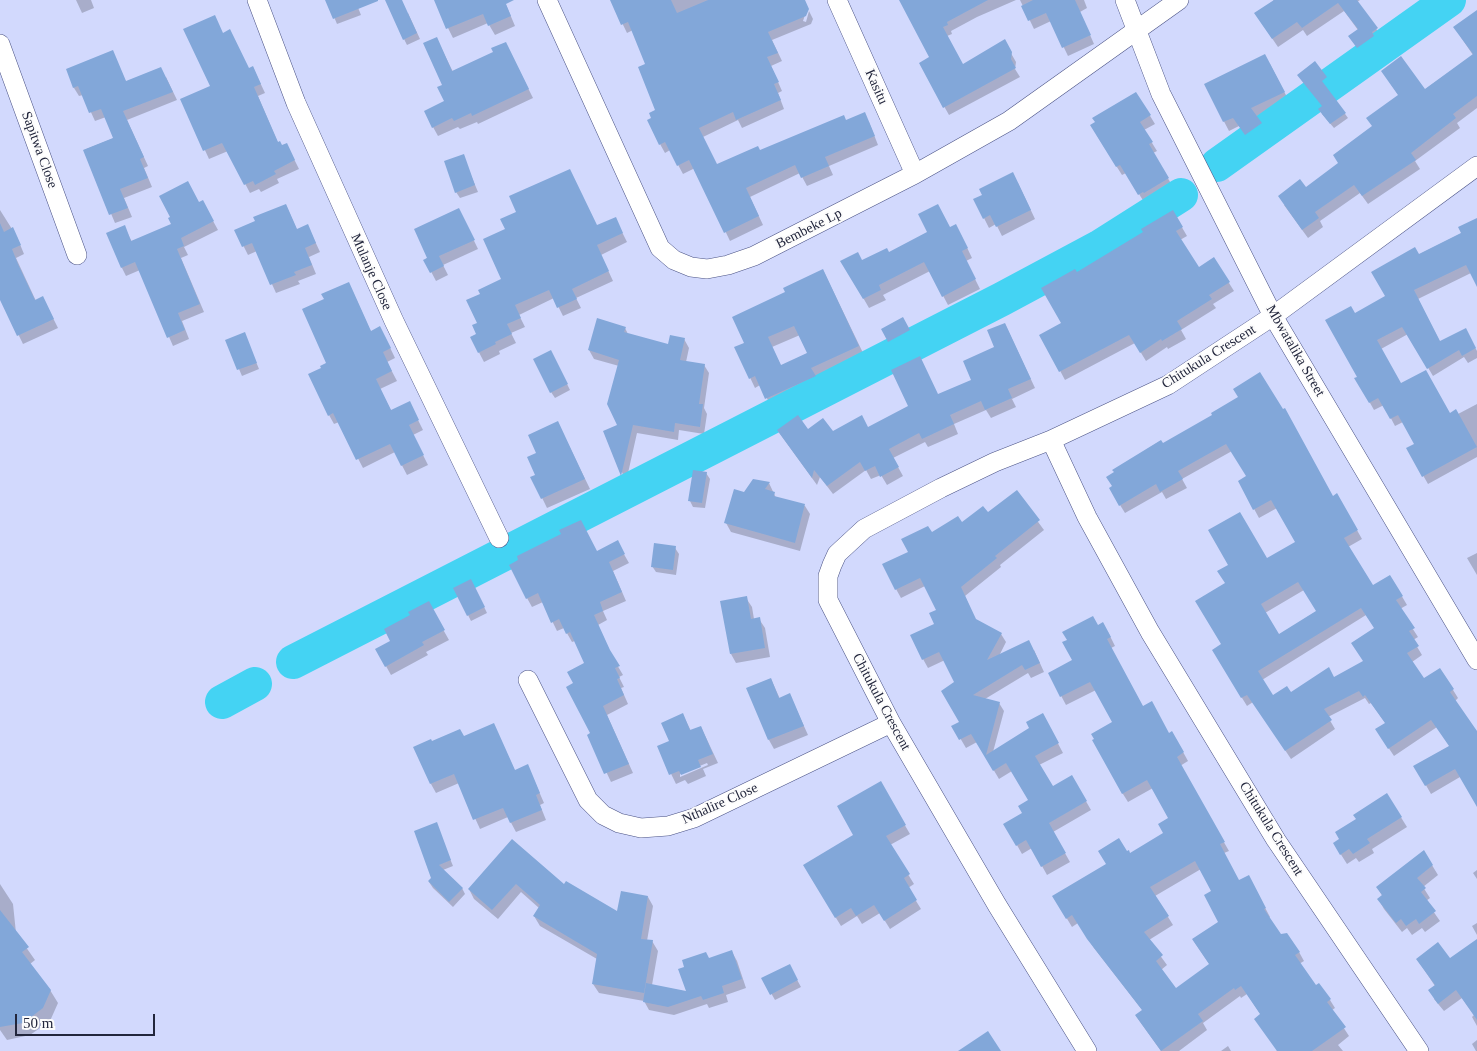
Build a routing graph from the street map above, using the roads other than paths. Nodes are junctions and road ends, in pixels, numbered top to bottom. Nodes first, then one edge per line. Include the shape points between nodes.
1 (257, 0) edge
2 (547, 0) edge
3 (837, 0) edge
4 (1125, 0) edge
5 (1178, 0) edge
6 (1136, 29) junction
7 (0, 44) edge
8 (1477, 166) edge
9 (915, 174) junction
10 (77, 255) dead end
11 (1274, 316) junction
12 (1051, 440) junction
13 (499, 538) dead end
14 (1477, 660) edge
15 (528, 680) dead end
16 (891, 723) junction
17 (1087, 1051) edge
18 (1419, 1051) edge

1 - 13 street, Mulanje Close via 296,103 390,312
2 - 9 street, Bembeke Lp via 657,242 674,260 707,269 746,259
3 - 9 street, Kasitu
4 - 6 street, Mbwatalika Street
5 - 6 street, Bembeke Lp
6 - 9 street, Bembeke Lp via 1009,121
6 - 11 street, Mbwatalika Street via 1161,94
7 - 10 street, Sapitwa Close
8 - 11 street, Chitukula Crescent
11 - 12 street, Chitukula Crescent via 1168,385
11 - 14 street, Mbwatalika Street
12 - 16 street, Chitukula Crescent via 995,462 907,506 864,529 837,554 828,576 828,600
12 - 18 street, Chitukula Crescent via 1087,517 1150,632 1276,840
15 - 16 street, Nthalire Close via 588,800 603,815 641,828 668,826 694,818
16 - 17 street, Chitukula Crescent

